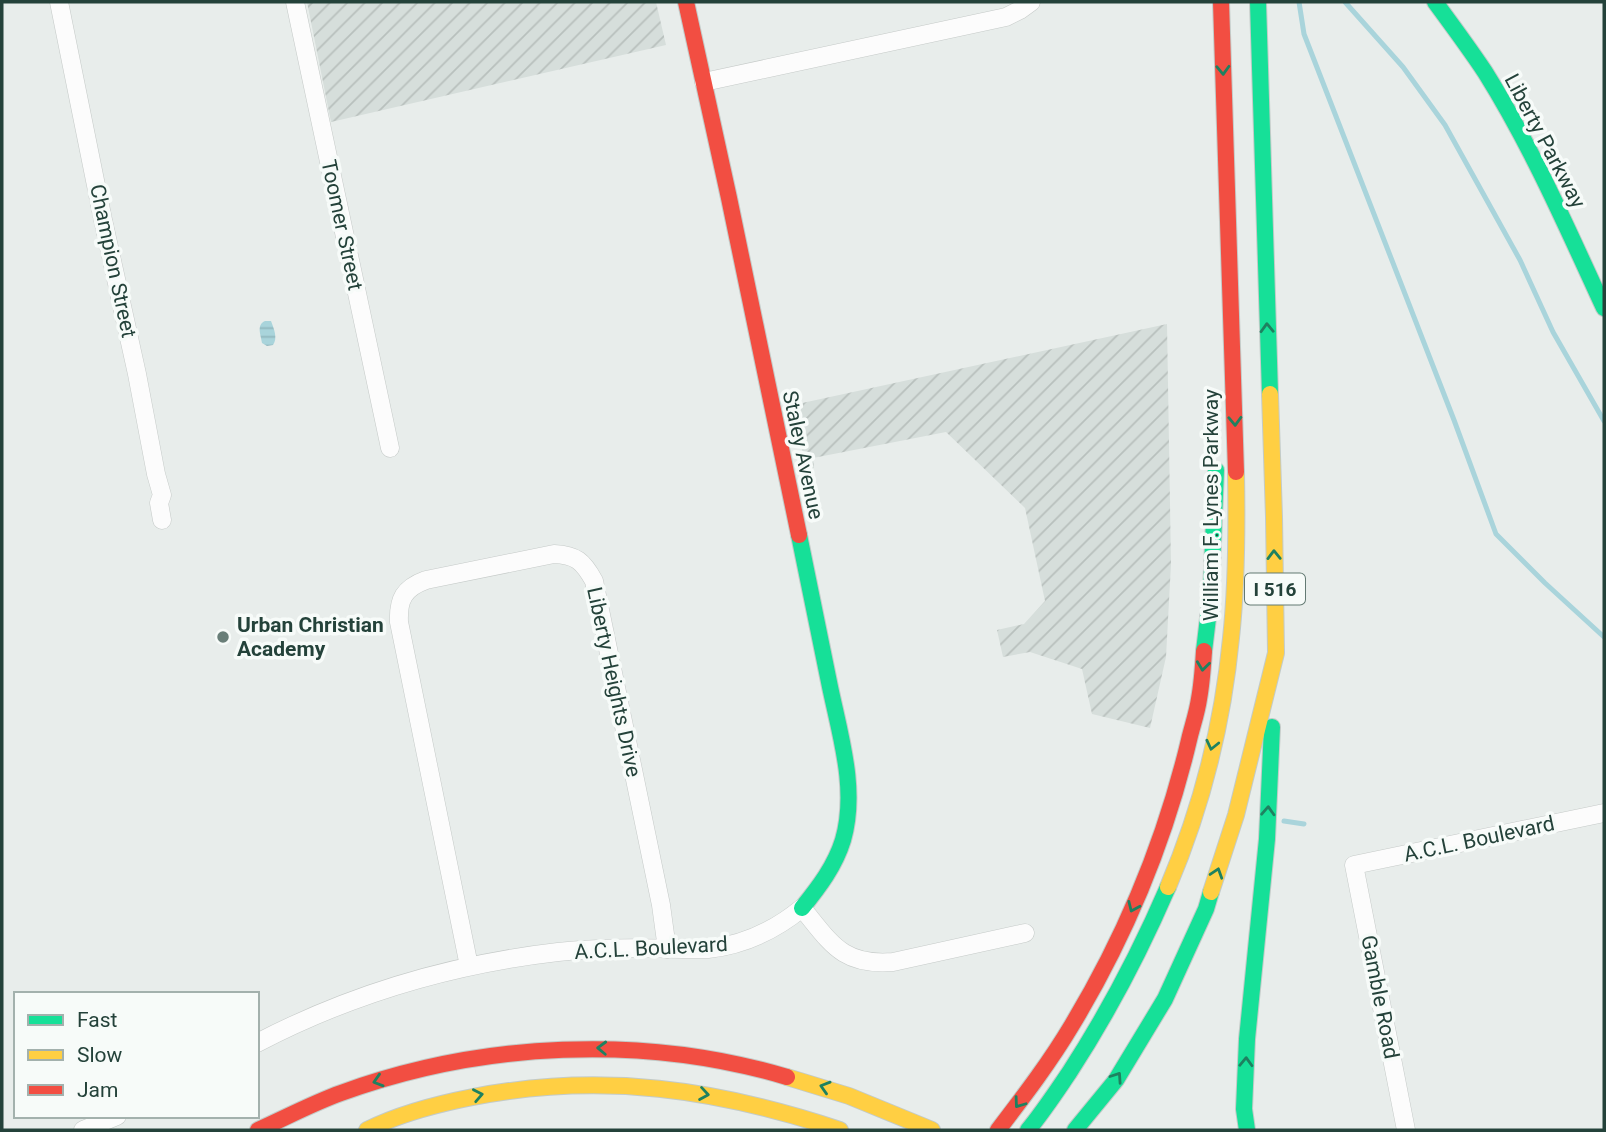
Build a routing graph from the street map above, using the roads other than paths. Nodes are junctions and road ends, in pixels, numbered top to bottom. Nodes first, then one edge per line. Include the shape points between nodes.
1 (59, 2) edge
2 (295, 2) edge
3 (686, 2) edge
4 (1031, 2) edge
5 (1221, 2) edge
6 (1258, 2) edge
7 (1435, 2) edge
8 (704, 82) junction
9 (1228, 206) junction
10 (1604, 308) edge
11 (1218, 398) dead end
12 (390, 448) dead end
13 (1216, 452) dead end
14 (162, 520) dead end
15 (1276, 653) junction
16 (1604, 813) edge
17 (1354, 865) joint
18 (802, 908) junction
19 (1025, 933) dead end
20 (667, 949) junction
21 (469, 966) junction
22 (259, 1042) edge
23 (112, 1118) edge
24 (83, 1130) edge
25 (258, 1130) edge
26 (367, 1130) edge
27 (840, 1130) edge
28 (932, 1130) edge
29 (998, 1130) edge
30 (1027, 1130) edge
31 (1075, 1130) edge
32 (1247, 1130) edge
33 (1406, 1130) edge

1 - 14 street, Champion Street via 162,495
2 - 12 street, Toomer Street
3 - 8 main road, Staley Avenue
4 - 8 street via 1006,17
5 -> 9 main road, William F. Lynes Parkway / I 516
15 -> 6 main road, I 516
7 - 10 main road, Liberty Parkway via 1465,40 1522,135
8 - 18 main road, Staley Avenue via 848,783 848,819 840,849 824,881
9 - 11 main road
9 -> 30 main road, William F. Lynes Parkway / I 516 via 1237,531 1230,656 1219,715 1184,846 1159,909 1099,1027
13 -> 29 main road via 1211,593 1199,699 1167,826 1100,977 1040,1074
31 -> 15 main road, I 516 via 1116,1080 1164,999 1206,909 1236,815
32 -> 15 main road via 1247,1039 1266,839
16 - 17 street, A.C.L. Boulevard
17 - 33 street, Gamble Road
18 - 19 street via 838,950 872,963
18 - 20 street, A.C.L. Boulevard via 775,928 741,943
20 - 21 street, A.C.L. Boulevard via 560,952
20 - 21 street, Liberty Heights Drive via 594,581 575,557 554,554 416,583 398,608
21 - 22 street, A.C.L. Boulevard via 361,996
23 - 24 street
28 -> 25 main road via 890,1110 785,1075 713,1059 595,1048 472,1057 412,1070 294,1111
26 -> 27 main road via 394,1116 477,1095 595,1084 707,1094

